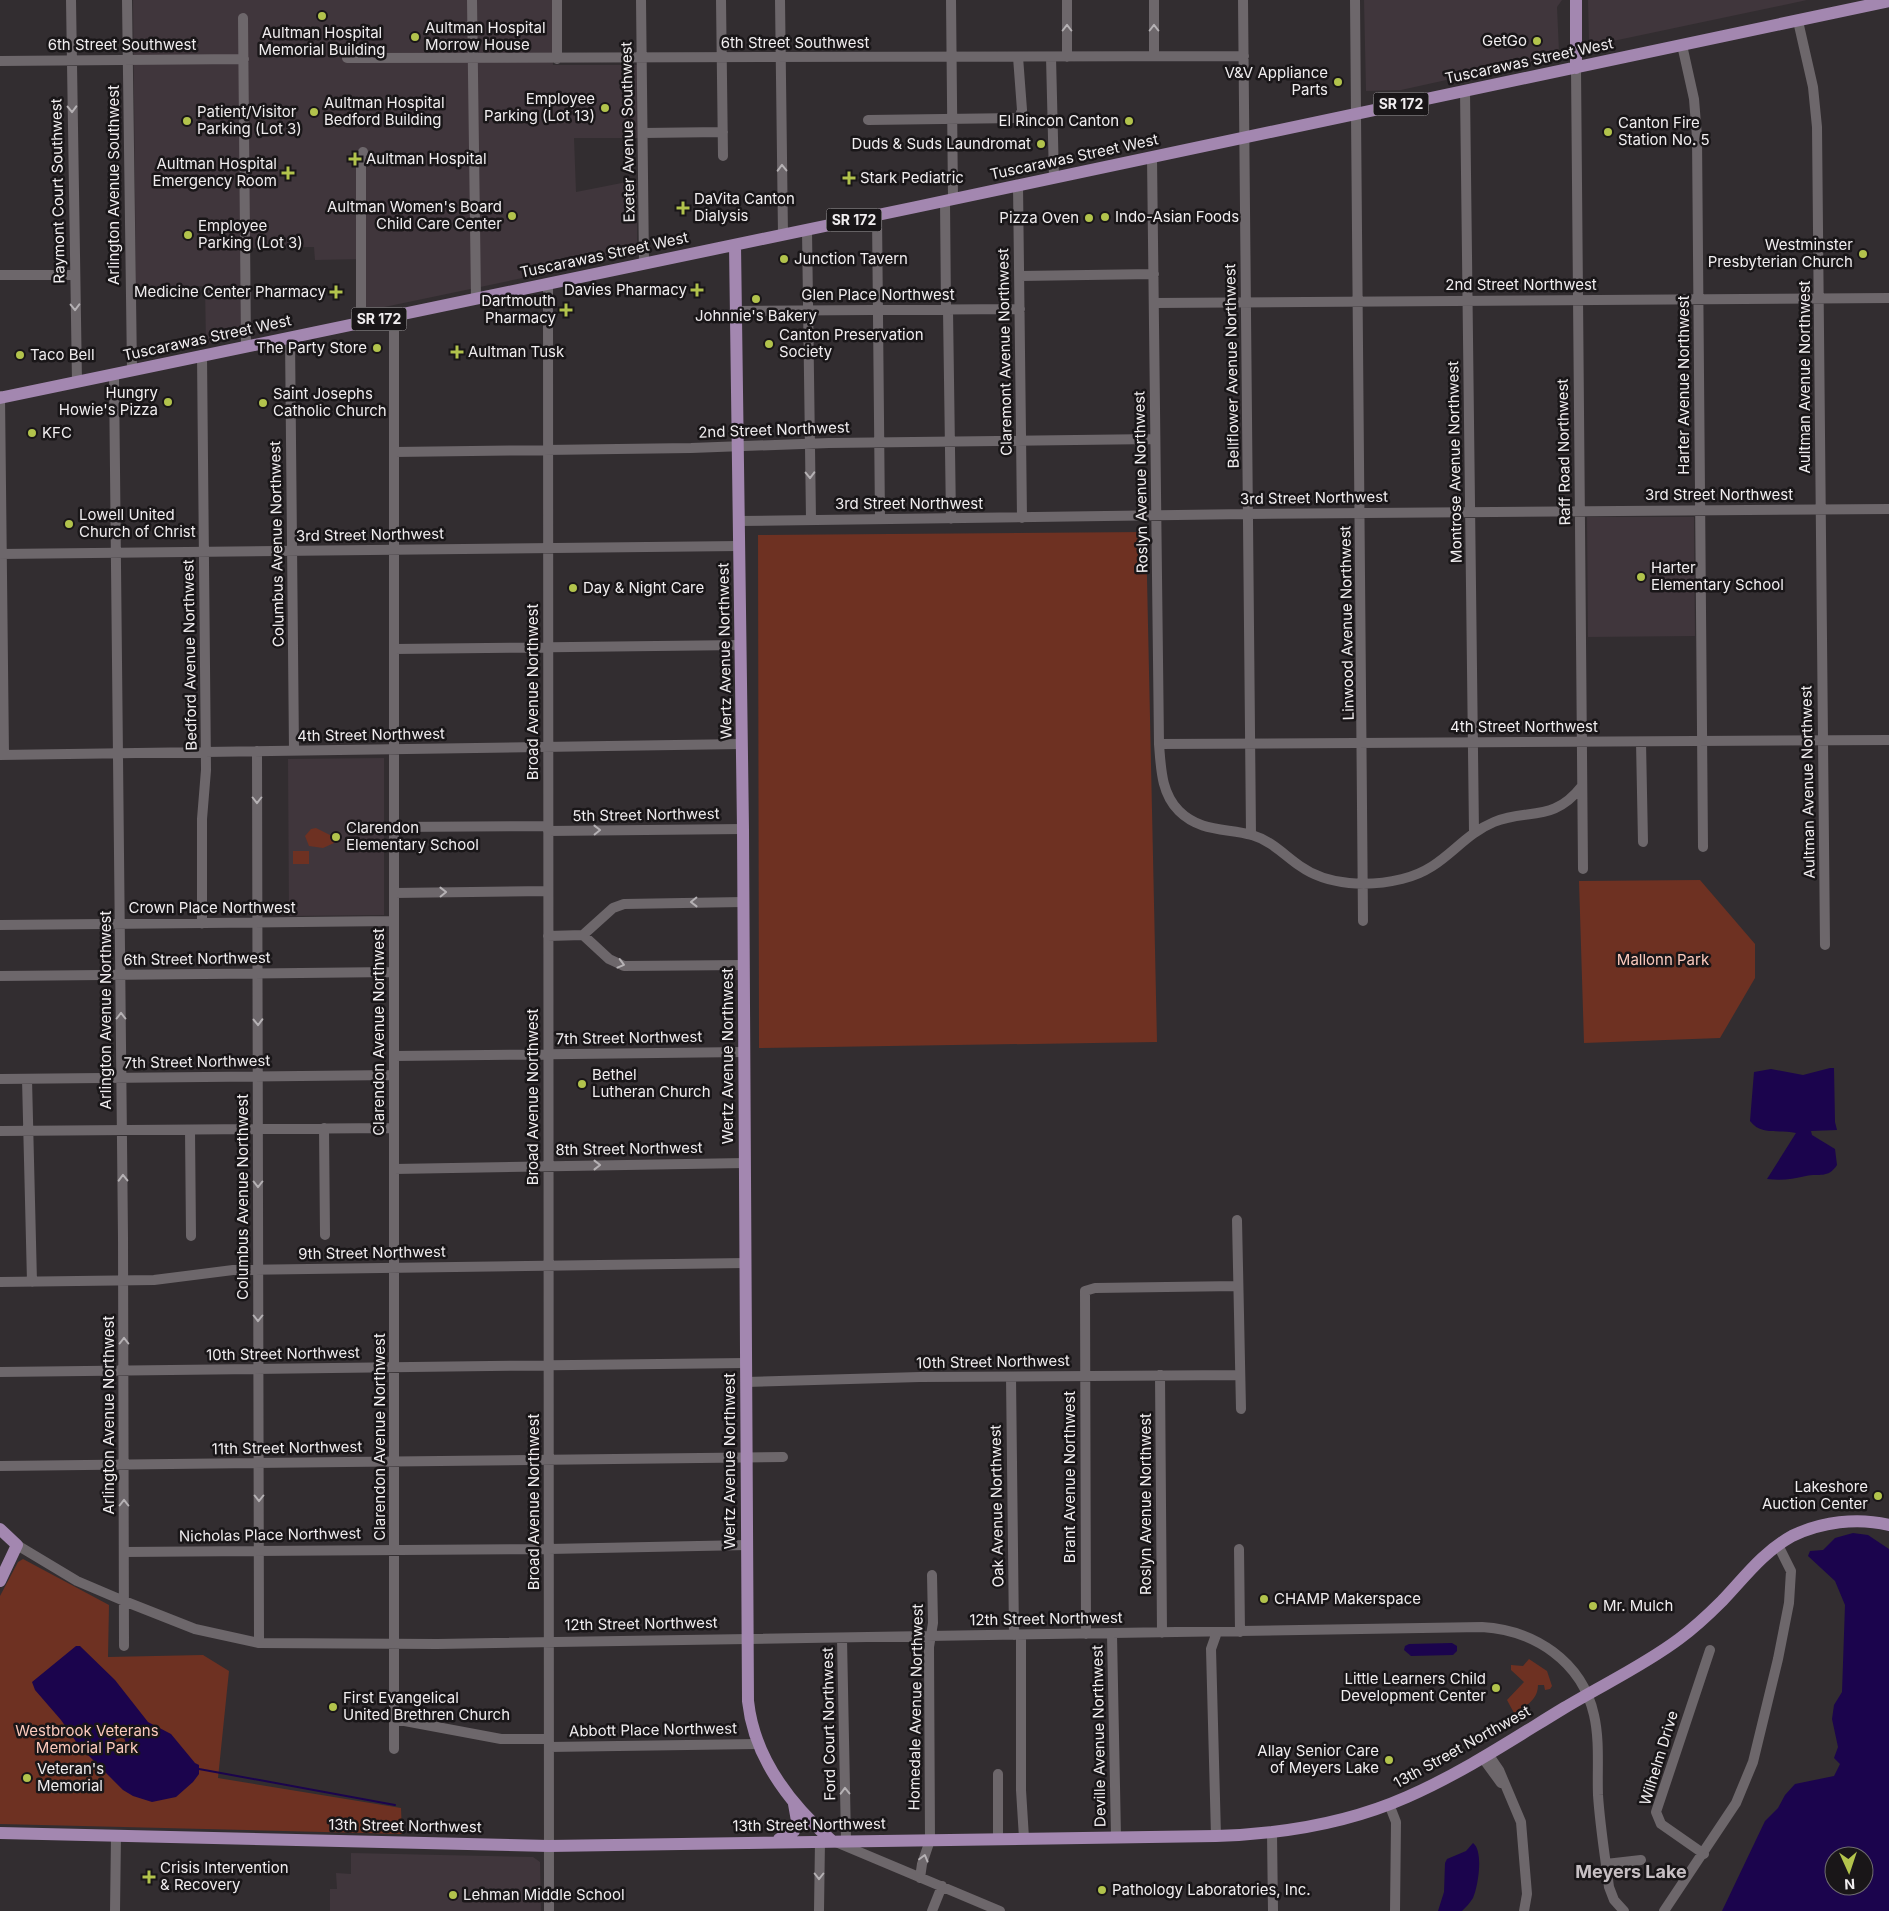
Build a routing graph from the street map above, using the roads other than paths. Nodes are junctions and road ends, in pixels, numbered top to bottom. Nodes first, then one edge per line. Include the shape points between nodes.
1 (71, 0) edge
2 (127, 0) edge
3 (472, 0) edge
4 (557, 0) edge
5 (641, 0) edge
6 (721, 0) edge
7 (780, 0) edge
8 (951, 0) edge
9 (1067, 0) edge
10 (1154, 0) edge
11 (1243, 0) edge
12 (1355, 0) edge
13 (1576, 0) edge
14 (1889, 1) edge
15 (243, 18) dead end
16 (1798, 21) junction
17 (1682, 45) junction
18 (1154, 56) junction
19 (1244, 56) junction
20 (952, 57) junction
21 (1018, 57) junction
22 (1052, 57) junction
23 (1067, 57) junction
24 (342, 58) dead end
25 (642, 58) junction
26 (722, 58) junction
27 (781, 58) junction
28 (244, 59) junction
29 (557, 59) junction
30 (0, 60) edge
31 (72, 60) junction
32 (128, 60) junction
33 (473, 60) junction
34 (1576, 68) junction
35 (1465, 91) junction
36 (1356, 114) junction
37 (953, 119) junction
38 (868, 120) dead end
39 (723, 132) junction
40 (643, 133) junction
41 (1245, 138) junction
42 (363, 152) dead end
43 (723, 156) dead end
44 (1152, 157) junction
45 (1054, 178) junction
46 (1018, 185) junction
47 (949, 200) junction
48 (877, 215) junction
49 (807, 230) junction
50 (783, 235) junction
51 (735, 245) junction
52 (644, 264) junction
53 (1154, 274) junction
54 (0, 275) edge
55 (74, 275) junction
56 (1020, 276) junction
57 (548, 284) junction
58 (1699, 298) junction
59 (1819, 298) junction
60 (1889, 298) edge
61 (476, 299) junction
62 (1468, 300) junction
63 (1577, 300) junction
64 (1358, 301) junction
65 (1246, 302) junction
66 (1154, 303) junction
67 (878, 309) junction
68 (808, 310) junction
69 (947, 310) junction
70 (1020, 310) junction
71 (736, 311) junction
72 (394, 316) junction
73 (361, 322) junction
74 (290, 337) junction
75 (246, 346) junction
76 (202, 356) junction
77 (132, 370) junction
78 (114, 374) junction
79 (77, 382) junction
80 (0, 397) edge
81 (1156, 439) junction
82 (1021, 441) junction
83 (880, 442) junction
84 (950, 442) junction
85 (809, 444) junction
86 (738, 446) junction
87 (548, 450) junction
88 (394, 452) junction
89 (1820, 509) junction
90 (1889, 509) edge
91 (1580, 510) junction
92 (1700, 510) junction
93 (1470, 512) junction
94 (1361, 513) junction
95 (1248, 514) junction
96 (1156, 516) junction
97 (1022, 518) junction
98 (880, 519) junction
99 (951, 519) junction
100 (811, 520) junction
101 (739, 521) junction
102 (740, 546) junction
103 (548, 548) junction
104 (394, 550) junction
105 (292, 552) junction
106 (116, 553) junction
107 (204, 553) junction
108 (2, 554) edge
109 (741, 645) junction
110 (548, 647) junction
111 (394, 649) junction
112 (1889, 740) edge
113 (1823, 741) junction
114 (1473, 742) junction
115 (1582, 742) junction
116 (1641, 742) junction
117 (1702, 742) junction
118 (1363, 743) junction
119 (742, 744) junction
120 (1159, 744) junction
121 (1251, 744) junction
122 (548, 747) junction
123 (394, 749) junction
124 (257, 751) junction
125 (294, 751) junction
126 (206, 752) junction
127 (119, 753) junction
128 (2, 755) edge
129 (1582, 786) junction
130 (394, 828) junction
131 (548, 828) junction
132 (743, 829) junction
133 (1474, 833) junction
134 (1251, 835) junction
135 (1643, 842) dead end
136 (1703, 847) dead end
137 (1584, 869) dead end
138 (1364, 883) junction
139 (548, 891) junction
140 (394, 893) junction
141 (743, 902) junction
142 (394, 921) junction
143 (1363, 921) dead end
144 (121, 924) junction
145 (202, 924) junction
146 (258, 924) junction
147 (0, 925) edge
148 (583, 935) junction
149 (548, 936) junction
150 (1825, 945) dead end
151 (743, 964) junction
152 (394, 972) junction
153 (257, 973) junction
154 (121, 975) junction
155 (0, 976) edge
156 (744, 1052) junction
157 (548, 1054) junction
158 (394, 1056) junction
159 (394, 1075) junction
160 (258, 1077) junction
161 (121, 1078) junction
162 (0, 1079) edge
163 (27, 1079) junction
164 (324, 1128) junction
165 (394, 1128) junction
166 (258, 1129) junction
167 (122, 1130) junction
168 (190, 1130) junction
169 (0, 1131) edge
170 (28, 1131) junction
171 (745, 1163) junction
172 (548, 1165) junction
173 (394, 1169) junction
174 (1237, 1220) dead end
175 (325, 1235) dead end
176 (191, 1236) dead end
177 (746, 1263) junction
178 (548, 1266) junction
179 (394, 1268) junction
180 (258, 1270) junction
181 (0, 1282) edge
182 (32, 1282) junction
183 (124, 1282) junction
184 (1238, 1286) junction
185 (746, 1363) junction
186 (549, 1366) junction
187 (394, 1368) junction
188 (259, 1369) junction
189 (124, 1371) junction
190 (0, 1372) edge
191 (1240, 1374) junction
192 (1160, 1375) junction
193 (1084, 1376) junction
194 (1011, 1377) junction
195 (746, 1382) junction
196 (1242, 1409) dead end
197 (747, 1456) junction
198 (783, 1457) dead end
199 (548, 1459) junction
200 (395, 1462) junction
201 (258, 1463) junction
202 (124, 1464) junction
203 (0, 1466) edge
204 (1889, 1525) edge
205 (0, 1529) edge
206 (17, 1545) junction
207 (748, 1545) junction
208 (1778, 1545) junction
209 (395, 1549) junction
210 (549, 1549) junction
211 (1239, 1549) dead end
212 (259, 1551) junction
213 (124, 1552) junction
214 (932, 1575) dead end
215 (0, 1582) edge
216 (124, 1601) junction
217 (1217, 1632) junction
218 (1240, 1632) junction
219 (1162, 1633) junction
220 (1086, 1634) junction
221 (1112, 1634) junction
222 (931, 1636) junction
223 (1018, 1636) junction
224 (842, 1638) junction
225 (748, 1639) junction
226 (549, 1642) junction
227 (259, 1643) junction
228 (394, 1644) junction
229 (124, 1646) dead end
230 (1710, 1650) dead end
231 (1586, 1695) junction
232 (394, 1719) junction
233 (549, 1743) junction
234 (757, 1744) junction
235 (394, 1749) dead end
236 (1485, 1755) junction
237 (998, 1774) dead end
238 (793, 1802) junction
239 (1389, 1804) junction
240 (0, 1833) edge
241 (1272, 1833) junction
242 (116, 1835) junction
243 (1216, 1836) junction
244 (1024, 1838) junction
245 (1116, 1838) junction
246 (998, 1839) junction
247 (825, 1840) junction
248 (846, 1840) junction
249 (930, 1840) junction
250 (775, 1841) junction
251 (549, 1846) junction
252 (1704, 1854) junction
253 (1641, 1860) dead end
254 (1606, 1864) junction
255 (920, 1878) junction
256 (942, 1886) junction
257 (115, 1911) edge
258 (549, 1911) edge
259 (819, 1911) edge
260 (932, 1911) edge
261 (1000, 1911) edge
262 (1272, 1911) edge
263 (1395, 1911) edge
264 (1524, 1911) edge
265 (1624, 1911) edge
266 (1664, 1911) edge

1 - 31 street, Raymont Court Southwest
2 - 32 street, Arlington Avenue Southwest
3 - 33 street
4 - 29 street
5 - 25 street, Exeter Avenue Southwest
6 - 26 street
7 - 27 street
8 - 20 street
23 -> 9 street
18 -> 10 street
11 - 19 street, Bellflower Avenue Northwest
12 - 36 street, Linwood Avenue Northwest
13 - 34 main road
14 - 16 main road, Tuscarawas Street West / SR 172
15 - 28 street
16 - 17 main road, Tuscarawas Street West / SR 172
16 - 59 street, Aultman Avenue Northwest via 1813,87 1817,127
17 - 34 main road, Tuscarawas Street West / SR 172
17 - 58 street, Harter Avenue Northwest via 1696,116
18 - 19 street, 6th Street Southwest
18 - 23 street, 6th Street Southwest
19 - 41 street, Bellflower Avenue Northwest
20 - 21 street, 6th Street Southwest
20 - 27 street, 6th Street Southwest
20 - 37 street
21 - 22 street, 6th Street Southwest
21 - 37 street via 1022,110 1019,118
22 - 23 street, 6th Street Southwest
22 - 45 street
24 - 33 street, 6th Street Southwest
25 - 26 street, 6th Street Southwest
25 - 29 street, 6th Street Southwest
25 - 40 street, Exeter Avenue Southwest
26 - 27 street, 6th Street Southwest
26 - 39 street
50 -> 27 street
28 - 32 street, 6th Street Southwest
28 - 75 street
29 - 33 street, 6th Street Southwest
30 - 31 street, 6th Street Southwest
31 - 32 street, 6th Street Southwest
31 -> 55 street, Raymont Court Southwest
32 - 77 street, Arlington Avenue Southwest
33 - 61 street
34 - 35 main road, Tuscarawas Street West / SR 172
34 - 63 street, Raff Road Northwest
35 - 36 main road, Tuscarawas Street West / SR 172
35 - 62 street, Montrose Avenue Northwest
36 - 41 main road, Tuscarawas Street West / SR 172
36 - 64 street, Linwood Avenue Northwest
37 - 38 street
37 - 47 street
39 - 40 street
39 - 43 street
40 - 52 street, Exeter Avenue Southwest
41 - 44 main road, Tuscarawas Street West / SR 172
41 - 65 street, Bellflower Avenue Northwest
42 - 73 street
44 - 45 main road, Tuscarawas Street West / SR 172
44 - 53 street, Roslyn Avenue Northwest
45 - 46 main road, Tuscarawas Street West / SR 172
46 - 47 main road, Tuscarawas Street West / SR 172
46 - 56 street, Claremont Avenue Northwest
47 - 48 main road, Tuscarawas Street West / SR 172
47 - 69 street
48 - 49 main road, Tuscarawas Street West / SR 172
48 - 67 street
49 - 50 main road, Tuscarawas Street West / SR 172
49 - 68 street
50 - 51 main road, Tuscarawas Street West / SR 172
51 - 52 main road, Tuscarawas Street West / SR 172
51 - 71 main road, Wertz Avenue Northwest
52 - 57 main road, Tuscarawas Street West / SR 172
53 - 56 street
53 - 66 street, Roslyn Avenue Northwest
54 - 55 street
55 -> 79 street, Raymont Court Southwest
56 - 70 street, Claremont Avenue Northwest
57 - 61 main road, Tuscarawas Street West / SR 172
57 - 87 street, Broad Avenue Northwest
58 - 59 street, 2nd Street Northwest
58 - 63 street, 2nd Street Northwest
58 - 92 street, Harter Avenue Northwest
59 - 60 street, 2nd Street Northwest
59 - 89 street, Aultman Avenue Northwest
61 - 72 main road, Tuscarawas Street West / SR 172
62 - 63 street, 2nd Street Northwest
62 - 64 street, 2nd Street Northwest
62 - 93 street, Montrose Avenue Northwest
63 - 91 street, Raff Road Northwest
64 - 65 street, 2nd Street Northwest
64 - 94 street, Linwood Avenue Northwest
65 - 66 street, 2nd Street Northwest
65 - 95 street, Bellflower Avenue Northwest
66 - 81 street, Roslyn Avenue Northwest
67 - 68 street, Glen Place Northwest
67 - 69 street, Glen Place Northwest
67 - 83 street
68 - 71 street, Glen Place Northwest
68 - 85 street
69 - 70 street, Glen Place Northwest
69 - 84 street
70 - 82 street, Claremont Avenue Northwest
71 - 86 main road, Wertz Avenue Northwest
72 - 73 main road, Tuscarawas Street West / SR 172
72 - 88 street, Clarendon Avenue Northwest
73 - 74 main road, Tuscarawas Street West / SR 172
74 - 75 main road, Tuscarawas Street West / SR 172
74 - 105 street, Columbus Avenue Northwest
75 - 76 main road, Tuscarawas Street West / SR 172
76 - 77 main road, Tuscarawas Street West / SR 172
76 - 107 street, Bedford Avenue Northwest
77 - 78 main road, Tuscarawas Street West / SR 172
78 - 79 main road, Tuscarawas Street West / SR 172
78 - 106 street, Arlington Avenue Northwest
79 - 80 main road, Tuscarawas Street West / SR 172
80 - 108 street
81 - 82 street, 2nd Street Northwest
81 - 96 street, Roslyn Avenue Northwest
82 - 84 street, 2nd Street Northwest
82 - 97 street, Claremont Avenue Northwest
83 - 84 street, 2nd Street Northwest
83 - 85 street, 2nd Street Northwest
83 - 98 street
84 - 99 street
85 - 86 street, 2nd Street Northwest
85 -> 100 street
86 - 87 street, 2nd Street Northwest
86 - 101 main road, Wertz Avenue Northwest
87 - 88 street, 2nd Street Northwest
87 - 103 street, Broad Avenue Northwest
88 - 104 street, Clarendon Avenue Northwest
89 - 90 street, 3rd Street Northwest
89 - 92 street, 3rd Street Northwest
89 - 113 street, Aultman Avenue Northwest
91 - 92 street, 3rd Street Northwest
91 - 93 street, 3rd Street Northwest
91 - 115 street, Raff Road Northwest
92 - 117 street, Harter Avenue Northwest
93 - 94 street, 3rd Street Northwest
93 - 114 street, Montrose Avenue Northwest
94 - 95 street, 3rd Street Northwest
94 - 118 street, Linwood Avenue Northwest
95 - 96 street, 3rd Street Northwest
95 - 121 street, Bellflower Avenue Northwest
96 - 97 street, 3rd Street Northwest
96 - 120 street, Roslyn Avenue Northwest
97 - 99 street, 3rd Street Northwest
98 - 99 street, 3rd Street Northwest
98 - 100 street, 3rd Street Northwest
100 - 101 street, 3rd Street Northwest
101 - 102 main road, Wertz Avenue Northwest
102 - 103 street, 3rd Street Northwest
102 - 109 main road, Wertz Avenue Northwest
103 - 104 street, 3rd Street Northwest
103 - 110 street, Broad Avenue Northwest
104 - 105 street, 3rd Street Northwest
104 - 111 street, Clarendon Avenue Northwest
105 - 107 street, 3rd Street Northwest
105 - 125 street, Columbus Avenue Northwest
106 - 107 street, 3rd Street Northwest
106 - 108 street, 3rd Street Northwest
106 - 127 street, Arlington Avenue Northwest
107 - 126 street, Bedford Avenue Northwest
108 - 128 street
109 - 110 street
109 - 119 main road, Wertz Avenue Northwest
110 - 111 street
110 - 122 street, Broad Avenue Northwest
111 - 123 street, Clarendon Avenue Northwest
112 - 113 street, 4th Street Northwest
113 - 117 street, 4th Street Northwest
113 - 150 street, Aultman Avenue Northwest
114 - 115 street, 4th Street Northwest
114 - 118 street, 4th Street Northwest
114 - 133 street, Montrose Avenue Northwest
115 - 116 street, 4th Street Northwest
115 - 129 street, Raff Road Northwest
116 - 117 street, 4th Street Northwest
116 - 135 street
117 - 136 street, Harter Avenue Northwest
118 - 121 street, 4th Street Northwest
118 - 138 street, Linwood Avenue Northwest
119 - 122 street, 4th Street Northwest
119 - 132 main road, Wertz Avenue Northwest
120 - 121 street, 4th Street Northwest
120 - 134 street, Roslyn Avenue Northwest via 1163,783 1172,804 1197,824
121 - 134 street, Bellflower Avenue Northwest
122 - 123 street, 4th Street Northwest
122 - 131 street, Broad Avenue Northwest
123 - 125 street, 4th Street Northwest
123 - 130 street, Clarendon Avenue Northwest
124 - 125 street, 4th Street Northwest
124 - 126 street, 4th Street Northwest
124 -> 146 street, Columbus Avenue Northwest
126 - 127 street, 4th Street Northwest
126 - 145 street, Bedford Avenue Northwest
127 - 128 street, 4th Street Northwest
127 - 144 street, Arlington Avenue Northwest
129 - 133 street via 1568,800 1548,812 1507,818
129 - 137 street, Raff Road Northwest
130 - 131 street, 5th Street Northwest
130 - 140 street, Clarendon Avenue Northwest
131 -> 132 street, 5th Street Northwest
131 - 139 street, Broad Avenue Northwest
132 - 141 main road, Wertz Avenue Northwest
133 - 138 street via 1440,862 1421,873
134 - 138 street via 1272,844 1317,876
138 - 143 street, Linwood Avenue Northwest
140 -> 139 street
139 - 149 street, Broad Avenue Northwest
140 - 142 street, Clarendon Avenue Northwest
141 -> 148 street via 624,904 610,911
141 - 151 main road, Wertz Avenue Northwest
142 - 146 street, Crown Place Northwest
142 - 152 street, Clarendon Avenue Northwest
144 - 145 street, Crown Place Northwest
144 - 147 street, Crown Place Northwest
144 - 154 street, Arlington Avenue Northwest
145 - 146 street, Crown Place Northwest
146 - 153 street, Columbus Avenue Northwest
148 - 149 street
148 -> 151 street via 609,959 624,966
149 - 157 street, Broad Avenue Northwest
151 - 156 main road, Wertz Avenue Northwest
152 - 153 street, 6th Street Northwest
152 - 158 street, Clarendon Avenue Northwest
153 - 154 street, 6th Street Northwest
153 -> 160 street, Columbus Avenue Northwest
154 - 155 street, 6th Street Northwest
161 -> 154 street, Arlington Avenue Northwest
156 - 157 street, 7th Street Northwest
156 - 171 main road, Wertz Avenue Northwest
157 - 158 street, 7th Street Northwest
157 - 172 street, Broad Avenue Northwest
158 - 159 street, Clarendon Avenue Northwest
159 - 160 street, 7th Street Northwest
159 - 165 street, Clarendon Avenue Northwest
160 - 161 street, 7th Street Northwest
160 - 166 street, Columbus Avenue Northwest
161 - 163 street, 7th Street Northwest
161 - 167 street, Arlington Avenue Northwest
162 - 163 street, 7th Street Northwest
163 - 170 street
164 - 165 street
164 - 166 street
164 - 175 street
165 - 173 street, Clarendon Avenue Northwest
166 - 168 street
166 -> 180 street, Columbus Avenue Northwest
167 - 168 street
167 - 170 street
183 -> 167 street, Arlington Avenue Northwest
168 - 176 street
169 - 170 street
170 - 182 street
172 -> 171 street, 8th Street Northwest
171 - 177 main road, Wertz Avenue Northwest
172 - 173 street, 8th Street Northwest
172 - 178 street, Broad Avenue Northwest
173 - 179 street, Clarendon Avenue Northwest
174 - 184 street
177 - 178 street, 9th Street Northwest
177 - 185 main road, Wertz Avenue Northwest
178 - 179 street, 9th Street Northwest
178 - 186 street, Broad Avenue Northwest
179 - 180 street, 9th Street Northwest
179 - 187 street, Clarendon Avenue Northwest
180 - 183 street, 9th Street Northwest
180 -> 188 street, Columbus Avenue Northwest
181 - 182 street, 9th Street Northwest
182 - 183 street, 9th Street Northwest
189 -> 183 street, Arlington Avenue Northwest
184 - 191 street
184 - 193 street, Brant Avenue Northwest via 1086,1290
185 - 186 street, 10th Street Northwest
185 - 195 main road, Wertz Avenue Northwest
186 - 187 street, 10th Street Northwest
186 - 199 street, Broad Avenue Northwest
187 - 188 street, 10th Street Northwest
187 - 200 street, Clarendon Avenue Northwest
188 - 189 street, 10th Street Northwest
188 - 201 street, Columbus Avenue Northwest
189 - 190 street, 10th Street Northwest
189 - 202 street, Arlington Avenue Northwest
191 - 192 street, 10th Street Northwest
191 - 196 street
192 - 193 street, 10th Street Northwest
192 - 219 street, Roslyn Avenue Northwest
193 - 194 street, 10th Street Northwest
193 - 220 street, Brant Avenue Northwest
194 - 195 street, 10th Street Northwest
194 - 223 street, Oak Avenue Northwest
195 - 197 main road, Wertz Avenue Northwest
197 - 198 street, 11th Street Northwest
197 - 199 street, 11th Street Northwest
197 - 207 main road, Wertz Avenue Northwest
199 - 200 street, 11th Street Northwest
199 - 210 street, Broad Avenue Northwest
200 - 201 street, 11th Street Northwest
200 - 209 street, Clarendon Avenue Northwest
201 - 202 street, 11th Street Northwest
201 -> 212 street, Columbus Avenue Northwest
202 - 203 street, 11th Street Northwest
213 -> 202 street, Arlington Avenue Northwest
204 - 208 main road via 1838,1522 1800,1532
205 - 206 main road
206 - 215 main road
206 - 216 street, 12th Street Northwest via 77,1581
207 - 210 street, Nicholas Place Northwest
207 - 225 main road, Wertz Avenue Northwest
208 - 231 main road via 1759,1560 1693,1628 1658,1653
208 - 252 street via 1791,1576 1788,1614 1778,1660 1750,1769 1736,1803
209 - 210 street, Nicholas Place Northwest
209 - 212 street, Nicholas Place Northwest
209 - 228 street, Clarendon Avenue Northwest
210 - 226 street, Broad Avenue Northwest
211 - 218 street
212 - 213 street, Nicholas Place Northwest
212 - 227 street, Columbus Avenue Northwest
213 - 216 street, Arlington Avenue Northwest
214 - 222 street, Homedale Avenue Northwest
216 - 227 street, 12th Street Northwest via 195,1629
216 - 229 street, Arlington Avenue Northwest
217 - 218 street, 12th Street Northwest
217 - 219 street, 12th Street Northwest
217 - 243 street via 1211,1649
218 - 231 street, 12th Street Northwest via 1504,1629 1525,1635 1553,1651 1574,1672
219 - 221 street, 12th Street Northwest
220 - 221 street, 12th Street Northwest
220 - 223 street, 12th Street Northwest
221 - 245 street, Deville Avenue Northwest
222 - 223 street, 12th Street Northwest
222 - 224 street, 12th Street Northwest
222 - 249 street, Homedale Avenue Northwest
223 - 244 street, Oak Avenue Northwest
224 - 225 street, 12th Street Northwest
248 -> 224 street, Ford Court Northwest
225 - 226 street, 12th Street Northwest
225 - 234 main road, Wertz Avenue Northwest via 748,1701
226 - 228 street, 12th Street Northwest
226 - 233 street, Broad Avenue Northwest
227 - 228 street, 12th Street Northwest
228 - 232 street, Clarendon Avenue Northwest
230 - 252 street, Wilhelm Drive via 1656,1812 1661,1824
231 - 236 main road, 13th Street Northwest
231 - 254 street, 12th Street Northwest via 1596,1728 1598,1796
232 - 233 street, Abbott Place Northwest via 501,1739
232 - 235 street, Clarendon Avenue Northwest
233 - 234 street, Abbott Place Northwest
233 - 251 street, Broad Avenue Northwest
234 - 238 main road, Wertz Avenue Northwest
236 - 239 main road, 13th Street Northwest via 1424,1789
236 - 264 street via 1499,1770 1521,1822 1527,1894
237 - 246 street
238 - 247 main road, Wertz Avenue Northwest
238 - 250 main road via 797,1821 794,1831
239 - 241 main road, 13th Street Northwest via 1332,1822
239 - 263 street via 1396,1822
240 - 242 main road, 13th Street Northwest
241 - 243 main road, 13th Street Northwest
241 - 262 street
242 - 251 main road, 13th Street Northwest
242 - 257 street
243 - 245 main road, 13th Street Northwest
244 - 245 main road, 13th Street Northwest
244 - 246 main road, 13th Street Northwest
246 - 249 main road, 13th Street Northwest
247 - 248 main road, 13th Street Northwest
247 - 250 main road, 13th Street Northwest
247 - 255 street
247 -> 259 street
248 - 249 main road, 13th Street Northwest
255 -> 249 street, Homedale Avenue Northwest
250 - 251 main road, 13th Street Northwest
251 - 258 street, Broad Avenue Northwest
252 - 266 street
253 - 254 street
254 - 265 street, 12th Street Northwest via 1612,1895
255 - 256 street
256 - 260 street
256 - 261 street

